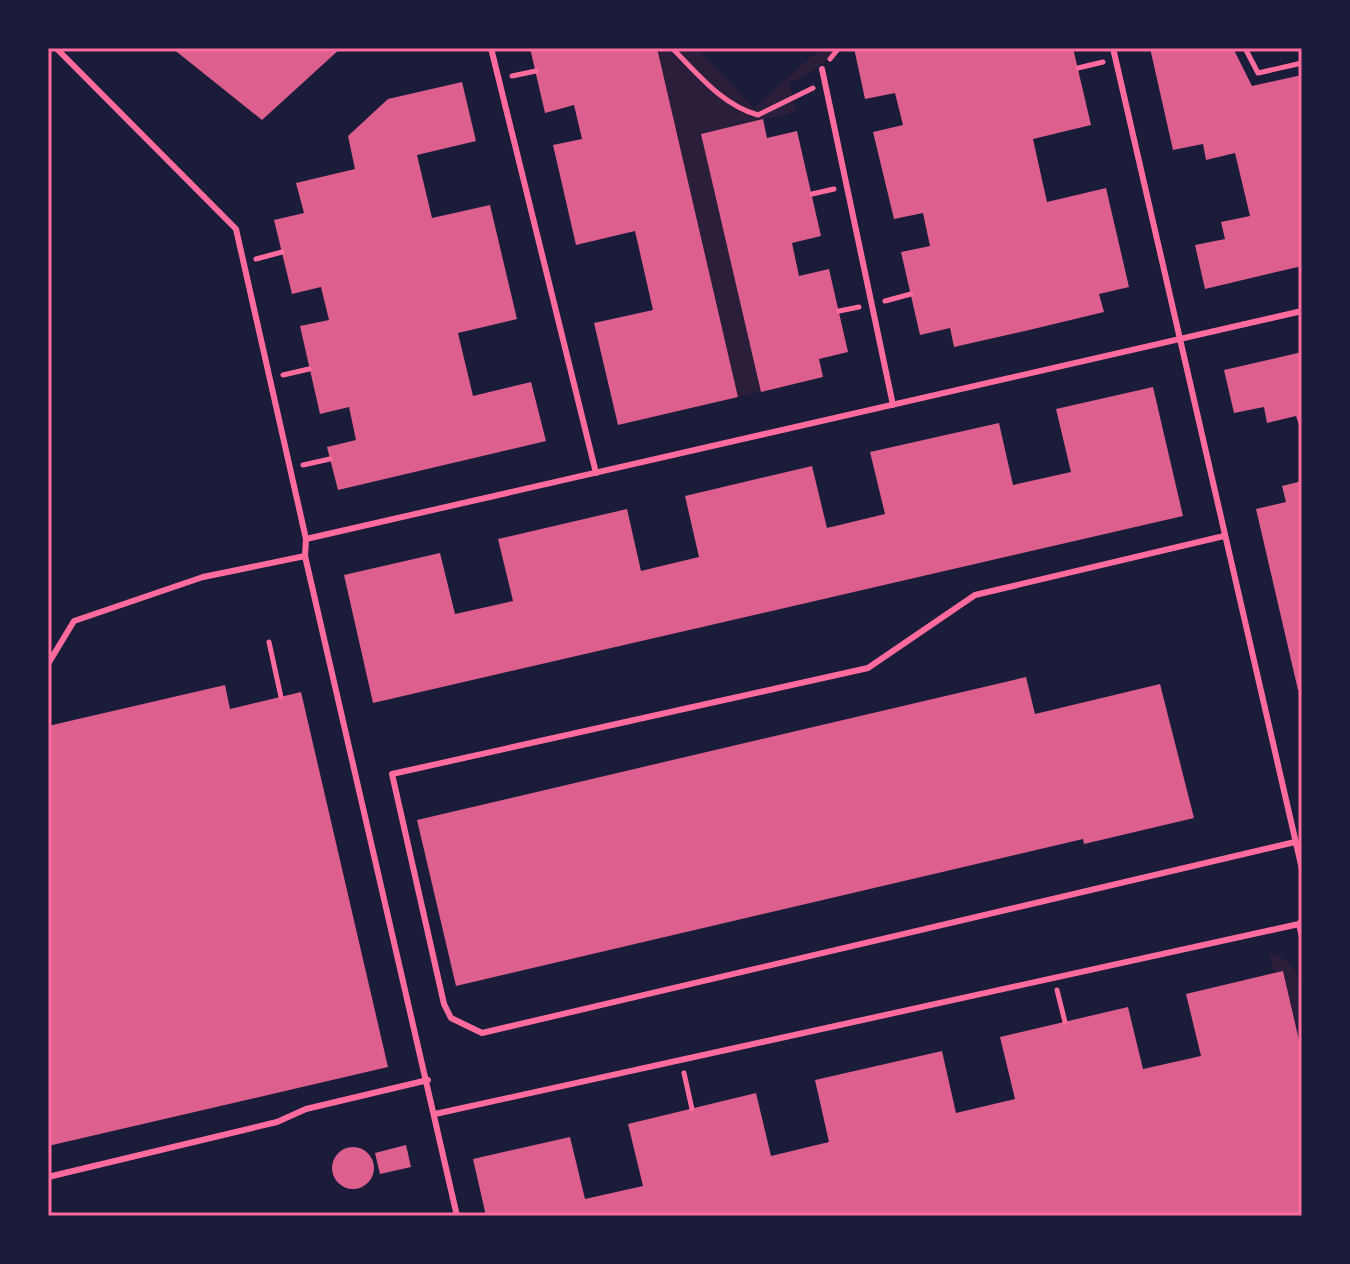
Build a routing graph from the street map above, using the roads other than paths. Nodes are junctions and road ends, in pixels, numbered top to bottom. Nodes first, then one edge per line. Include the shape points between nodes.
1 (56, 48) edge
2 (491, 48) edge
3 (1113, 48) edge
4 (822, 69) dead end
5 (1302, 311) edge
6 (1178, 339) junction
7 (893, 405) junction
8 (596, 473) junction
9 (1224, 536) junction
10 (306, 539) junction
11 (305, 556) junction
12 (48, 664) edge
13 (1295, 842) junction
14 (1302, 869) edge
15 (1300, 922) edge
16 (1302, 937) edge
17 (428, 1080) junction
18 (435, 1114) junction
19 (48, 1177) edge
20 (457, 1216) edge

1 - 10 lane via 236,229
2 - 8 lane
3 - 6 lane
4 - 7 lane
5 - 6 lane
6 - 7 lane
6 - 9 lane
7 - 8 lane
8 - 10 lane
9 - 13 lane
9 - 13 lane via 975,595 868,668 392,774 444,1004 451,1018 482,1033
10 - 11 lane
11 - 12 lane via 203,577 74,621
11 - 17 lane
13 - 14 lane
15 - 16 lane
15 - 18 lane
17 - 18 lane
17 - 19 lane
18 - 20 lane

